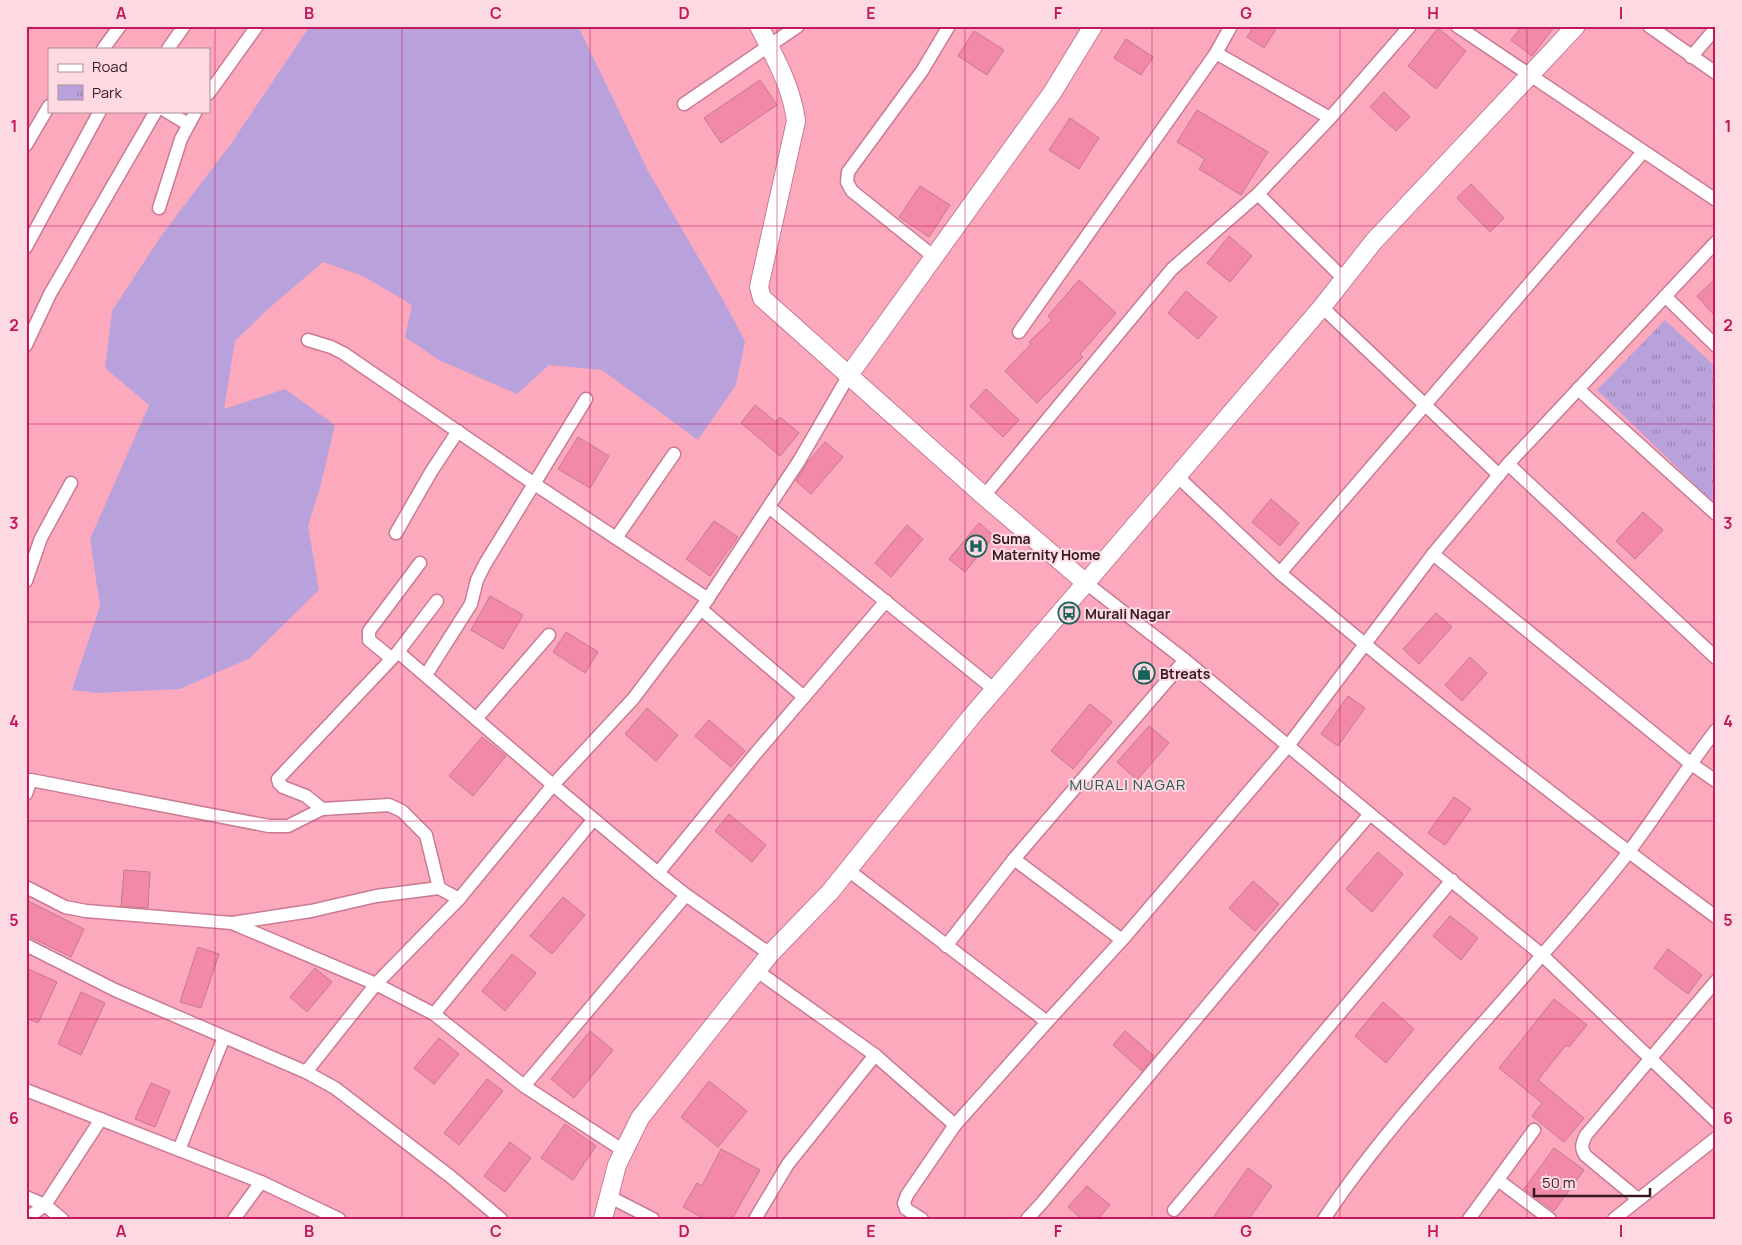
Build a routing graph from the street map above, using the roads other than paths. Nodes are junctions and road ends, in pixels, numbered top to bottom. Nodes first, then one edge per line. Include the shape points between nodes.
1 (120, 26) edge
2 (184, 26) edge
3 (257, 26) edge
4 (759, 26) edge
5 (798, 26) edge
6 (949, 26) edge
7 (1094, 26) edge
8 (1231, 26) edge
9 (1410, 26) edge
10 (1457, 26) edge
11 (1576, 26) edge
12 (1649, 26) edge
13 (1716, 28) edge
14 (769, 46) junction
15 (104, 48) edge
16 (169, 48) edge
17 (1216, 53) junction
18 (1691, 57) junction
19 (1716, 73) edge
20 (1530, 76) junction
21 (210, 91) edge
22 (684, 104) dead end
23 (48, 108) edge
24 (99, 112) edge
25 (155, 112) edge
26 (168, 112) edge
27 (195, 112) edge
28 (1330, 118) junction
29 (188, 124) junction
30 (26, 145) edge
31 (1643, 152) junction
32 (1258, 194) junction
33 (1716, 200) edge
34 (159, 208) dead end
35 (1716, 242) edge
36 (26, 247) edge
37 (933, 256) junction
38 (1344, 279) junction
39 (1665, 296) junction
40 (1322, 307) junction
41 (1019, 332) dead end
42 (308, 340) dead end
43 (26, 345) edge
44 (1716, 346) edge
45 (849, 375) junction
46 (1578, 389) junction
47 (586, 398) dead end
48 (1425, 404) junction
49 (458, 431) junction
50 (674, 454) dead end
51 (1508, 464) junction
52 (1499, 475) junction
53 (1177, 476) junction
54 (70, 483) dead end
55 (533, 483) junction
56 (984, 496) junction
57 (769, 507) junction
58 (1716, 514) edge
59 (396, 533) dead end
60 (616, 538) junction
61 (1433, 554) junction
62 (420, 563) dead end
63 (1280, 572) junction
64 (26, 581) edge
65 (1086, 583) junction
66 (886, 601) junction
67 (437, 602) dead end
68 (704, 604) junction
69 (548, 635) dead end
70 (1364, 644) junction
71 (394, 655) junction
72 (1716, 658) edge
73 (1185, 660) junction
74 (426, 676) junction
75 (995, 690) junction
76 (804, 696) junction
77 (476, 719) junction
78 (1716, 730) edge
79 (1288, 746) junction
80 (1690, 763) junction
81 (29, 779) edge
82 (1716, 781) edge
83 (554, 785) junction
84 (26, 794) edge
85 (322, 809) junction
86 (1370, 814) junction
87 (593, 820) junction
88 (1628, 852) junction
89 (1014, 859) junction
90 (848, 870) junction
91 (658, 873) junction
92 (1452, 880) junction
93 (26, 887) edge
94 (439, 888) junction
95 (686, 895) junction
96 (459, 899) junction
97 (1716, 917) edge
98 (232, 923) junction
99 (1122, 940) junction
100 (26, 945) edge
101 (946, 946) junction
102 (770, 954) junction
103 (1542, 955) junction
104 (757, 971) junction
105 (1716, 981) edge
106 (376, 984) junction
107 (434, 1014) junction
108 (1047, 1022) junction
109 (224, 1037) junction
110 (875, 1054) junction
111 (1651, 1059) junction
112 (306, 1072) junction
113 (524, 1086) junction
114 (26, 1090) edge
115 (101, 1119) junction
116 (1716, 1121) edge
117 (955, 1125) junction
118 (1534, 1130) dead end
119 (1716, 1138) edge
120 (179, 1150) junction
121 (624, 1151) junction
122 (1498, 1180) junction
123 (261, 1182) junction
124 (608, 1196) junction
125 (26, 1197) edge
126 (1638, 1199) junction
127 (45, 1205) junction
128 (1174, 1210) dead end
129 (26, 1219) edge
130 (62, 1219) edge
131 (234, 1219) edge
132 (339, 1219) edge
133 (501, 1219) edge
134 (603, 1219) edge
135 (653, 1219) edge
136 (755, 1219) edge
137 (922, 1219) edge
138 (1027, 1219) edge
139 (1324, 1219) edge
140 (1469, 1219) edge
141 (1550, 1219) edge
142 (1614, 1219) edge

1 - 15 street
2 - 16 street
3 - 21 street
4 - 14 main road
5 - 14 street
6 - 37 street via 922,71 848,172 847,182 852,191
7 - 37 main road via 1052,93
8 - 17 street
9 - 28 street
10 - 20 street
11 - 20 main road
12 - 18 street
13 - 18 street
14 - 22 street
14 - 45 main road via 789,89 796,121 759,288 762,298 770,306
17 - 28 street
17 - 41 street
18 - 19 street
20 - 31 street
20 - 38 main road via 1374,242
23 - 30 street
24 - 36 street
25 - 43 street via 50,294
26 - 29 street
27 - 29 street
28 - 32 street
29 - 34 street
31 - 33 street
31 - 48 street
32 - 38 street
32 - 56 street via 1172,269
35 - 39 street
37 - 45 main road
38 - 40 main road
39 - 44 street
39 - 46 street
40 - 48 street
40 - 53 main road
42 - 49 street via 343,353
45 - 56 main road
45 - 57 street
46 - 51 street
46 - 58 street
47 - 55 street
48 - 52 street
48 - 63 street
49 - 55 street
49 - 59 street
50 - 60 street
51 - 52 street
51 - 72 street
52 - 61 street
53 - 63 street
53 - 65 main road
54 - 64 street via 41,538
55 - 60 street
55 - 74 street via 485,564 471,604
56 - 65 main road
57 - 66 street
57 - 68 street
60 - 68 street
61 - 70 street
61 - 80 street
62 - 71 street via 369,631 370,640
63 - 70 street
65 - 73 street
65 - 75 main road
66 - 75 street
66 - 76 street
67 - 71 street
68 - 76 street
68 - 83 street via 633,699
69 - 77 street
70 - 79 street
70 - 88 street
71 - 74 street
71 - 85 street via 278,779 283,787 306,796
73 - 79 street
73 - 89 street
74 - 77 street
75 - 90 main road
76 - 91 street
77 - 83 street
78 - 80 street
79 - 86 street
79 - 99 street
80 - 82 street
80 - 88 street
81 - 84 street
81 - 85 street via 269,826 288,826
83 - 87 street
83 - 96 street
85 - 94 street via 389,805 402,811 426,835
86 - 92 street
86 - 138 street
87 - 91 street
87 - 107 street
88 - 97 street
88 - 103 street
89 - 99 street
89 - 101 street
90 - 101 street
90 - 102 main road
91 - 95 street
92 - 103 street
92 - 128 street
93 - 98 street via 65,907 86,911
94 - 96 street
94 - 98 street via 376,896 311,911
95 - 102 street
95 - 113 street
96 - 106 street
98 - 106 street
99 - 108 street
100 - 109 street via 115,990
101 - 108 street
102 - 104 main road
103 - 111 street
103 - 139 street via 1376,1146
104 - 110 street
104 - 121 main road via 640,1118
105 - 111 street
106 - 107 street
106 - 112 street
107 - 113 street
108 - 117 street
109 - 112 street
109 - 120 street
110 - 117 street
110 - 136 street via 788,1164
111 - 116 street
111 - 126 street via 1586,1135 1582,1144 1586,1156
112 - 133 street via 335,1088
113 - 121 street
114 - 115 street
115 - 120 street
115 - 127 street
117 - 137 street via 907,1194 906,1210
118 - 122 street
119 - 126 street
120 - 123 street
121 - 124 main road
122 - 140 street
122 - 141 street
123 - 131 street
123 - 132 street
124 - 134 main road
124 - 135 street
125 - 127 street
126 - 142 street
127 - 129 street
127 - 130 street

